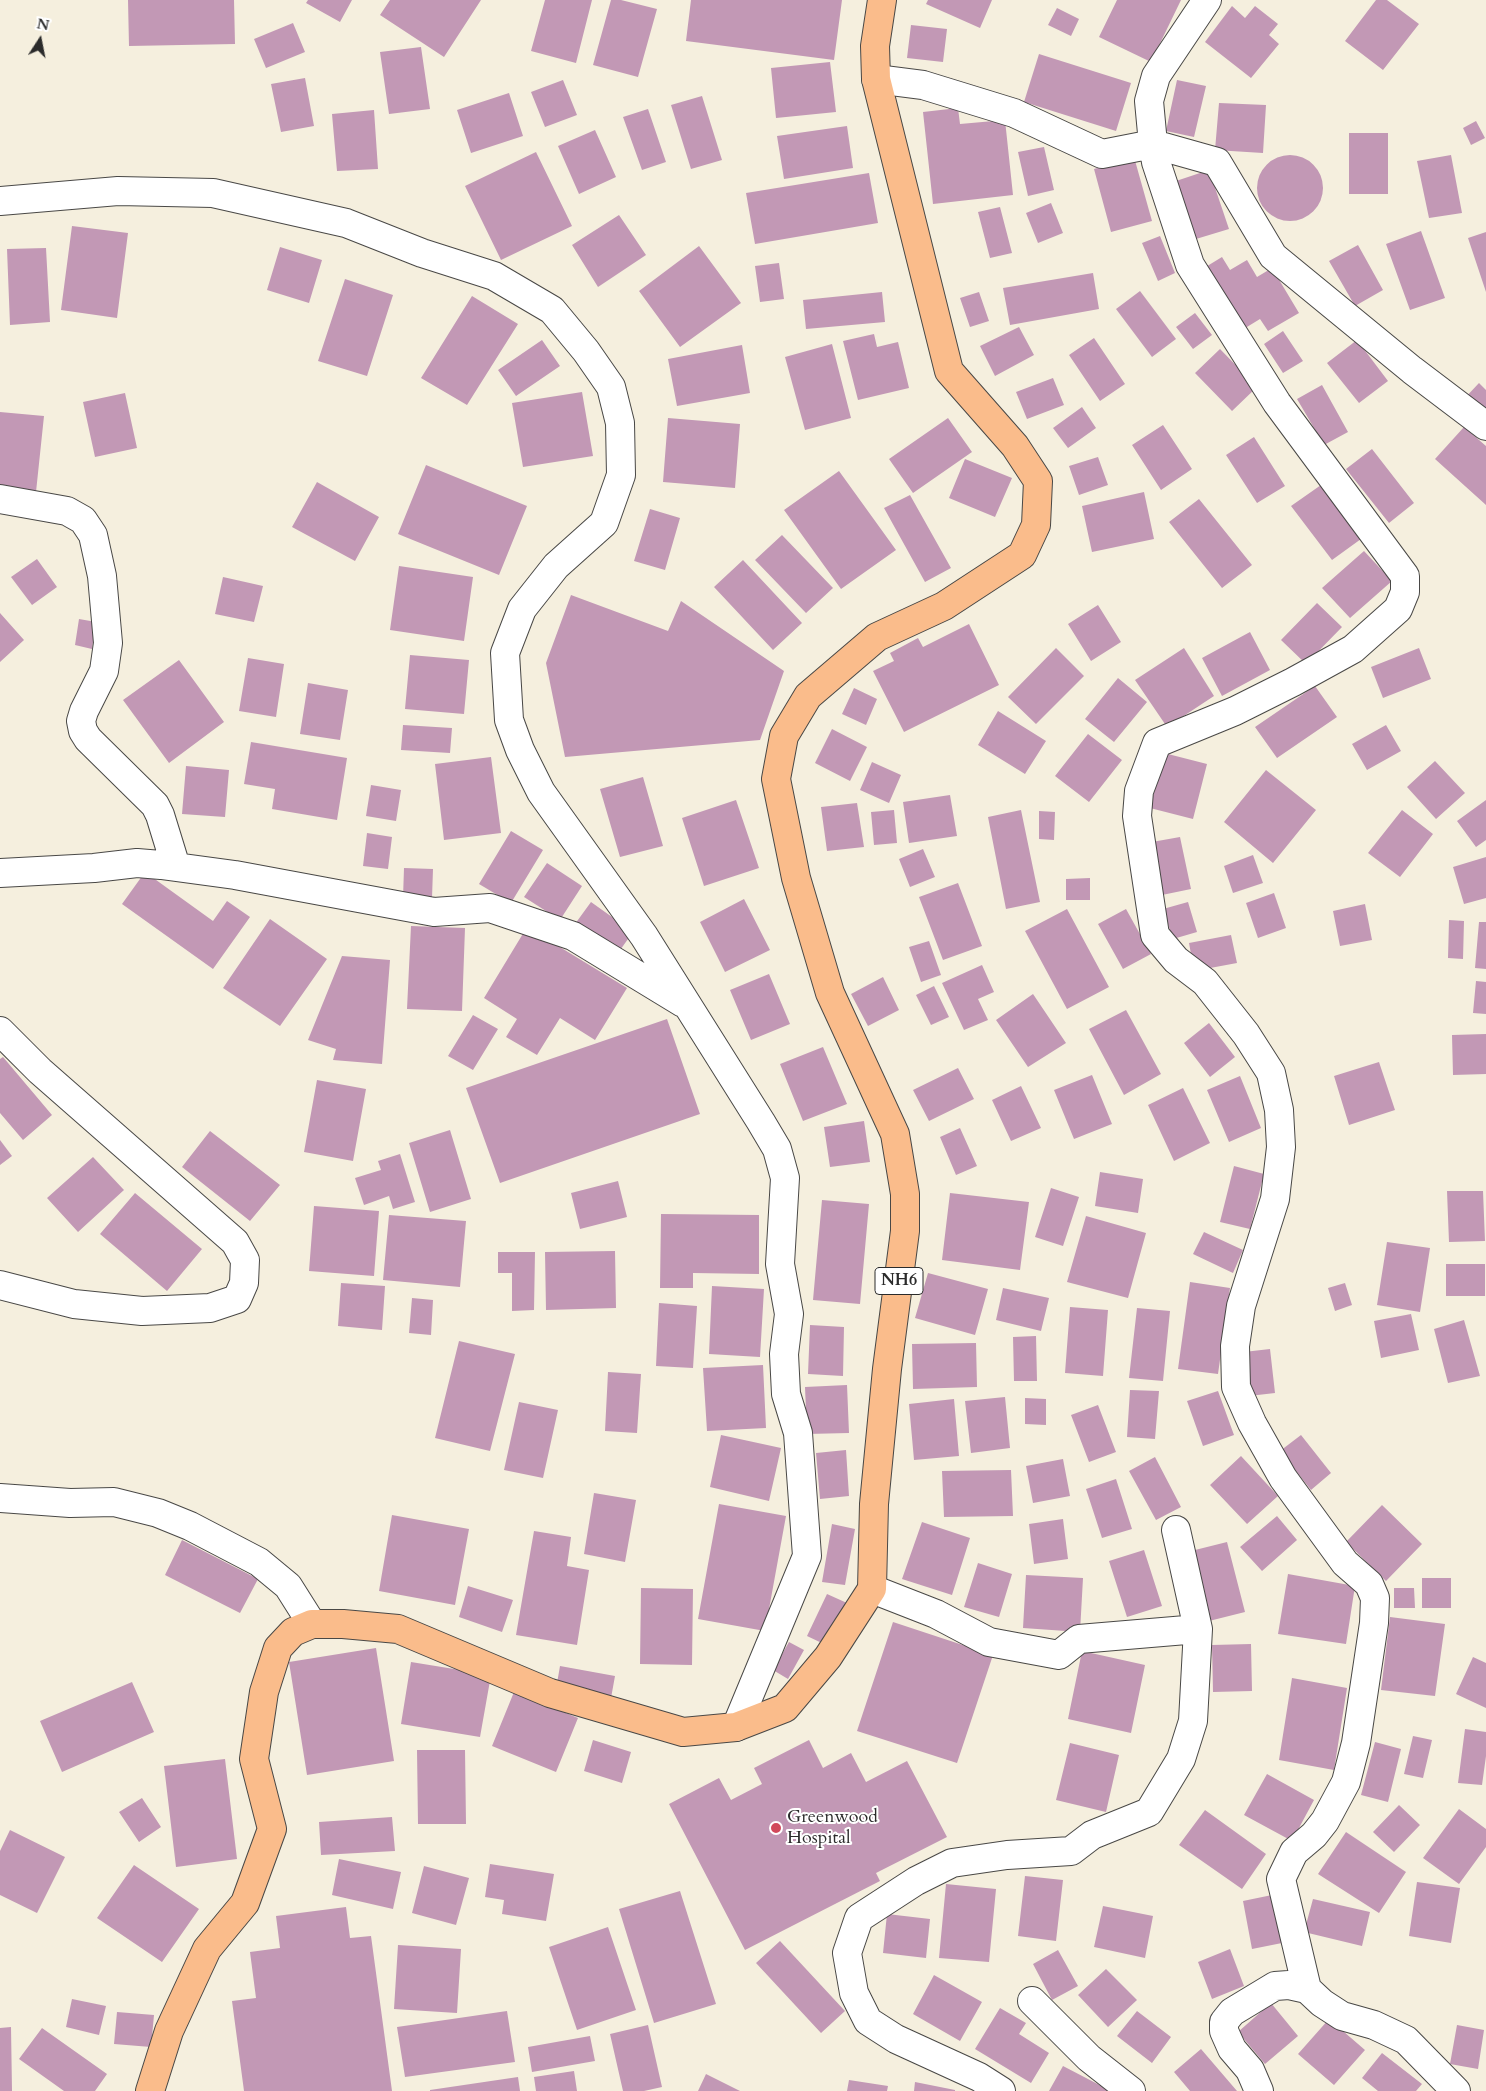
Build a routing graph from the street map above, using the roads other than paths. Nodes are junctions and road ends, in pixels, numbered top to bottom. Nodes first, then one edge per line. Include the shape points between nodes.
1 (882, 0) edge
2 (1206, 0) edge
3 (876, 79) junction
4 (1153, 144) junction
5 (0, 201) edge
6 (1486, 426) edge
7 (0, 499) edge
8 (176, 867) junction
9 (0, 873) edge
10 (688, 1007) junction
11 (0, 1031) edge
12 (0, 1285) edge
13 (0, 1498) edge
14 (1176, 1530) dead end
15 (872, 1589) junction
16 (312, 1624) junction
17 (1198, 1629) junction
18 (736, 1727) junction
19 (1307, 1989) junction
20 (1032, 2002) dead end
21 (150, 2091) edge
22 (1001, 2091) edge
23 (1131, 2091) edge
24 (1259, 2091) edge
25 (1456, 2091) edge

1 - 3 highway, NH6 via 875,46
2 - 4 street via 1156,76 1149,101
3 - 4 street via 923,85 1014,113 1102,154
3 - 15 highway, NH6 via 949,371 1015,446 1038,481 1036,525 1022,555 944,606 877,637 808,696 784,736 776,779 796,878 830,994 895,1134 905,1194 905,1231 874,1504
4 - 6 street via 1217,162 1273,256
4 - 19 street via 1190,265 1277,403 1405,576 1405,592 1398,609 1353,648 1235,711 1157,743 1138,791 1137,816 1155,935 1176,960 1205,982 1246,1034 1271,1073 1279,1110 1281,1147 1276,1199 1241,1306 1235,1346 1236,1387 1283,1478 1345,1562 1369,1584 1375,1598 1356,1743 1346,1782 1325,1821 1294,1852 1281,1880
5 - 10 street via 118,191 213,193 346,223 422,253 494,276 552,310 611,388 620,423 620,475 604,523 556,566 522,609 505,654 509,720 541,792 644,936
7 - 8 street via 67,511 84,520 93,535 102,576 108,643 104,671 81,721 83,731 155,805
8 - 9 street via 137,863
8 - 10 street via 235,874 434,912 490,908 573,936
10 - 18 street via 773,1142 785,1178 780,1264 789,1314 784,1354 786,1394 798,1432 807,1556
11 - 12 street via 40,1071 235,1242 245,1260 244,1283 237,1299 210,1308 142,1311 74,1304
13 - 16 street via 70,1503 114,1502 190,1526 259,1562 288,1586
14 - 17 street
15 - 17 street via 936,1614 989,1642 1059,1655 1079,1640
15 - 18 highway via 828,1657 785,1708
16 - 18 highway via 398,1629 550,1693 683,1732
16 - 21 highway via 293,1632 278,1648 264,1692 254,1758 272,1829 245,1903 207,1949 173,2023
17 - 22 street via 1193,1721 1181,1759 1149,1812 1092,1835 1071,1851 952,1863 916,1881 858,1918 847,1953 854,1993 868,2021 896,2039 979,2077
19 - 24 street via 1289,1984 1275,1986 1232,2012 1224,2022 1224,2031 1232,2049 1250,2070
19 - 25 street via 1342,2016 1374,2025 1406,2040
20 - 23 street via 1089,2058

